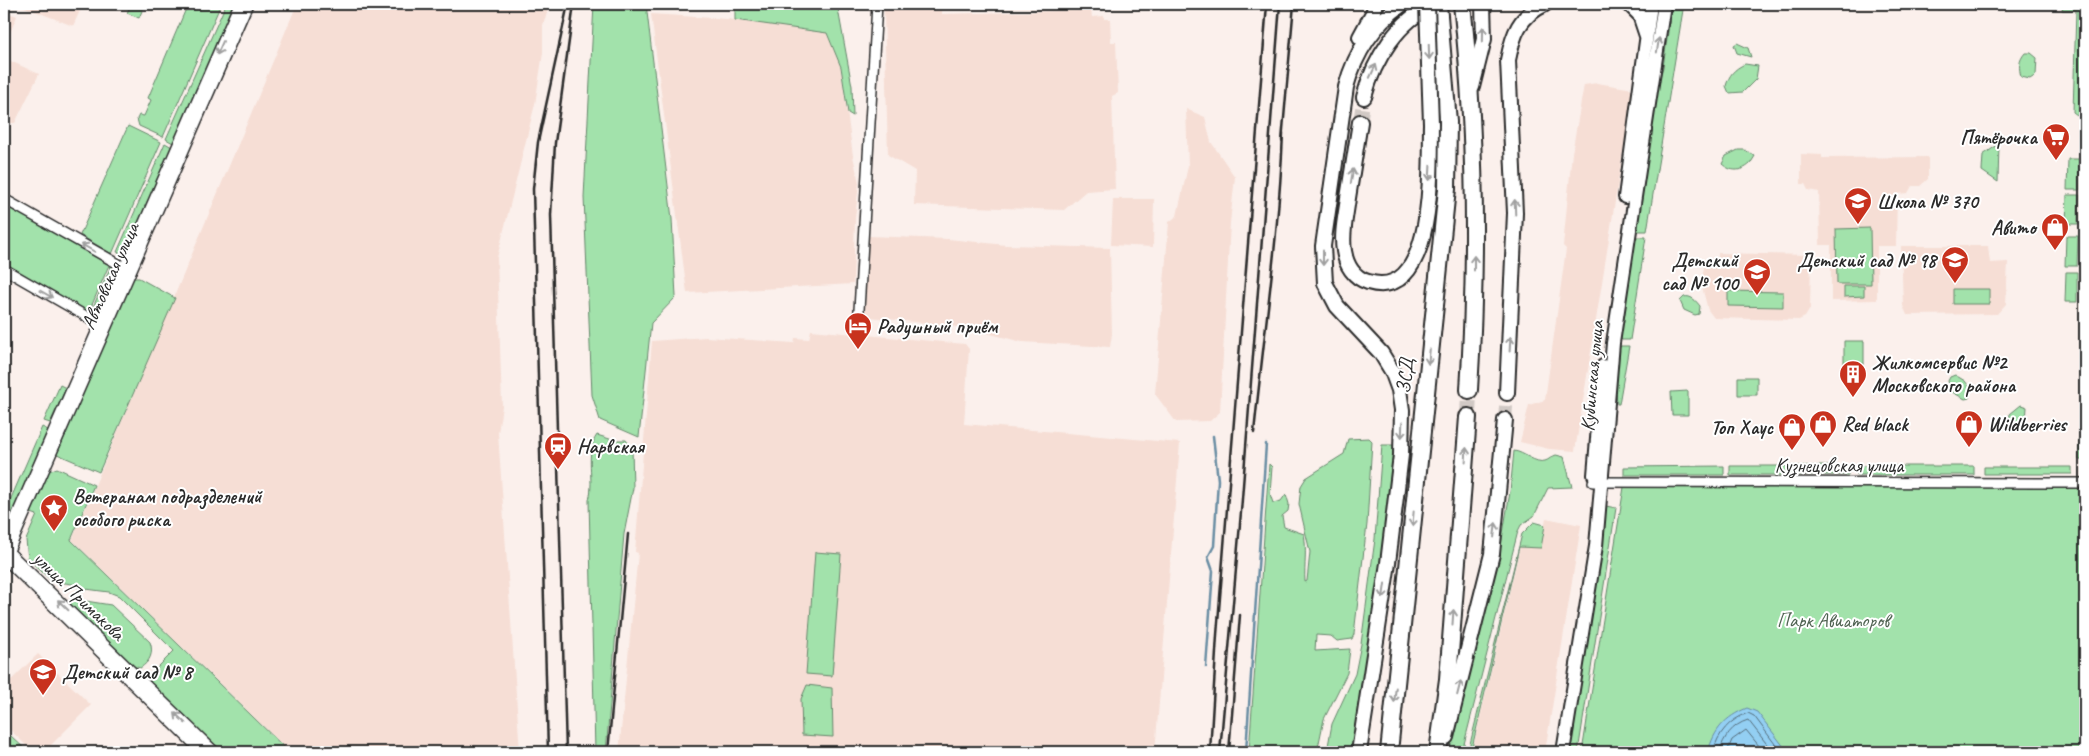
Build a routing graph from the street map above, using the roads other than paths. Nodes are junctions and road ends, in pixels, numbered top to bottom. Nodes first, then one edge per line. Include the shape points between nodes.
1 (239, 4) edge
2 (248, 4) edge
3 (877, 4) edge
4 (1375, 4) edge
5 (1402, 4) edge
6 (1427, 4) edge
7 (1436, 4) edge
8 (1462, 4) edge
9 (1483, 4) edge
10 (1545, 4) edge
11 (1628, 4) edge
12 (1651, 4) edge
13 (1664, 4) edge
14 (1647, 38) junction
15 (1364, 97) tunnel mouth
16 (1469, 98) junction
17 (1360, 122) tunnel mouth
18 (4, 199) edge
19 (1326, 224) junction
20 (4, 269) edge
21 (128, 270) junction
22 (103, 326) junction
23 (858, 327) dead end
24 (1469, 390) tunnel mouth
25 (1507, 393) tunnel mouth
26 (1468, 417) tunnel mouth
27 (1505, 420) tunnel mouth
28 (1598, 482) junction
29 (2085, 483) edge
30 (5, 554) edge
31 (202, 752) edge
32 (214, 752) edge
33 (1359, 752) edge
34 (1389, 752) edge
35 (1438, 752) edge
36 (1442, 752) edge
37 (1554, 752) edge
38 (1563, 752) edge

1 -> 21 street, Автовская улица
2 - 21 street, Автовская улица
3 - 23 street
4 - 19 main road via 1351,52 1344,74
5 - 19 main road via 1384,18 1360,49 1351,67
6 -> 17 main road, bridge via 1431,124 1428,192 1418,257 1410,269 1387,283 1374,284 1355,275 1344,250 1344,225
15 -> 7 main road via 1373,71 1392,37 1413,17
7 -> 34 highway, ЗСД via 1449,164
8 - 16 highway
16 -> 9 main road via 1484,40
25 -> 10 main road via 1516,213 1508,60 1519,22
11 - 14 main road via 1639,15
12 - 14 main road, Кубинская улица
28 -> 13 main road, Кубинская улица via 1613,343
14 - 28 main road, Кубинская улица via 1605,343
24 -> 16 highway via 1474,312 1474,195
21 -> 18 street
19 -> 33 main road via 1323,263 1331,298 1381,353 1395,377 1402,410 1401,455 1388,563
20 -> 22 street
21 - 22 street, Автовская улица
22 - 30 street, Автовская улица
35 -> 26 highway via 1448,679
36 -> 27 main road via 1492,554
28 - 29 street, Кузнецовская улица
28 - 37 main road, Кубинская улица
28 - 38 main road, Кубинская улица via 1596,546
30 - 31 street, улица Примакова
32 -> 30 street, улица Примакова

